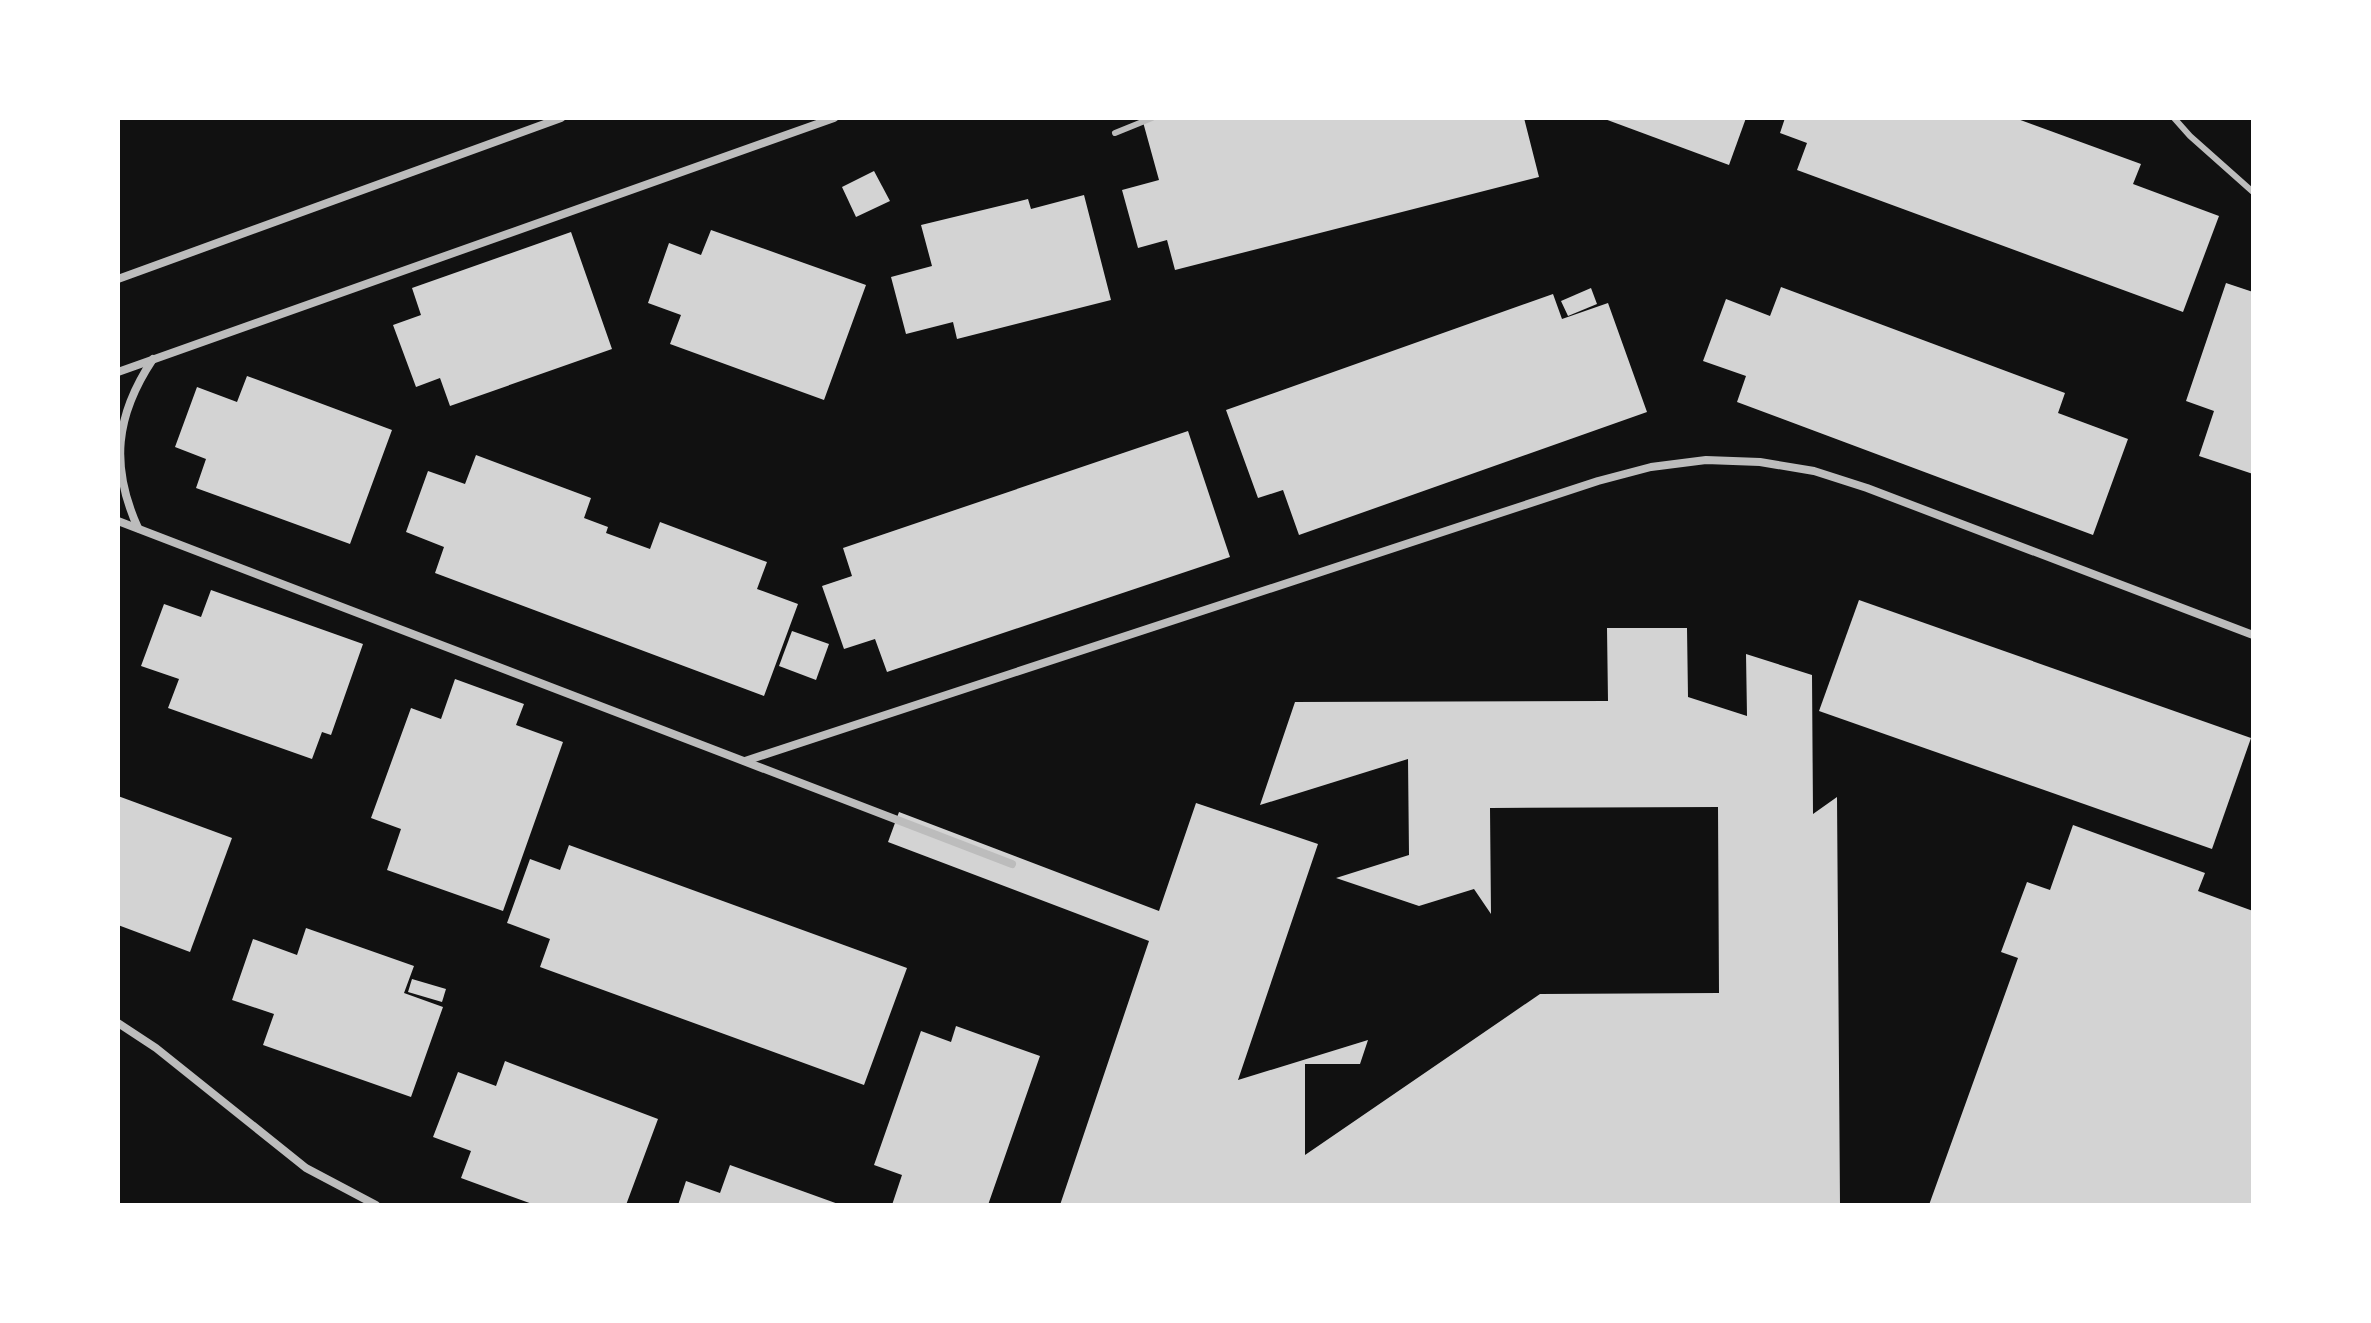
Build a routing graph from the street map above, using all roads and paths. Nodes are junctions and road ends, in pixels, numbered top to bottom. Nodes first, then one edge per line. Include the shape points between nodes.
1 (561, 118) edge
2 (834, 118) edge
3 (1152, 118) edge
4 (2174, 118) edge
5 (1115, 133) dead end
6 (2253, 192) edge
7 (118, 279) edge
8 (153, 359) junction
9 (118, 372) edge
10 (118, 521) edge
11 (138, 528) junction
12 (2253, 635) edge
13 (745, 761) junction
14 (1012, 864) dead end
15 (118, 1023) edge
16 (376, 1205) edge

1 - 7 street
2 - 8 street
3 - 5 lane
4 - 6 lane
8 - 9 street
8 - 11 street via 131,398 120,441 123,486
10 - 11 street
11 - 13 street
12 - 13 street via 1814,471 1706,460 1598,481
13 - 14 street
15 - 16 street via 306,1168

